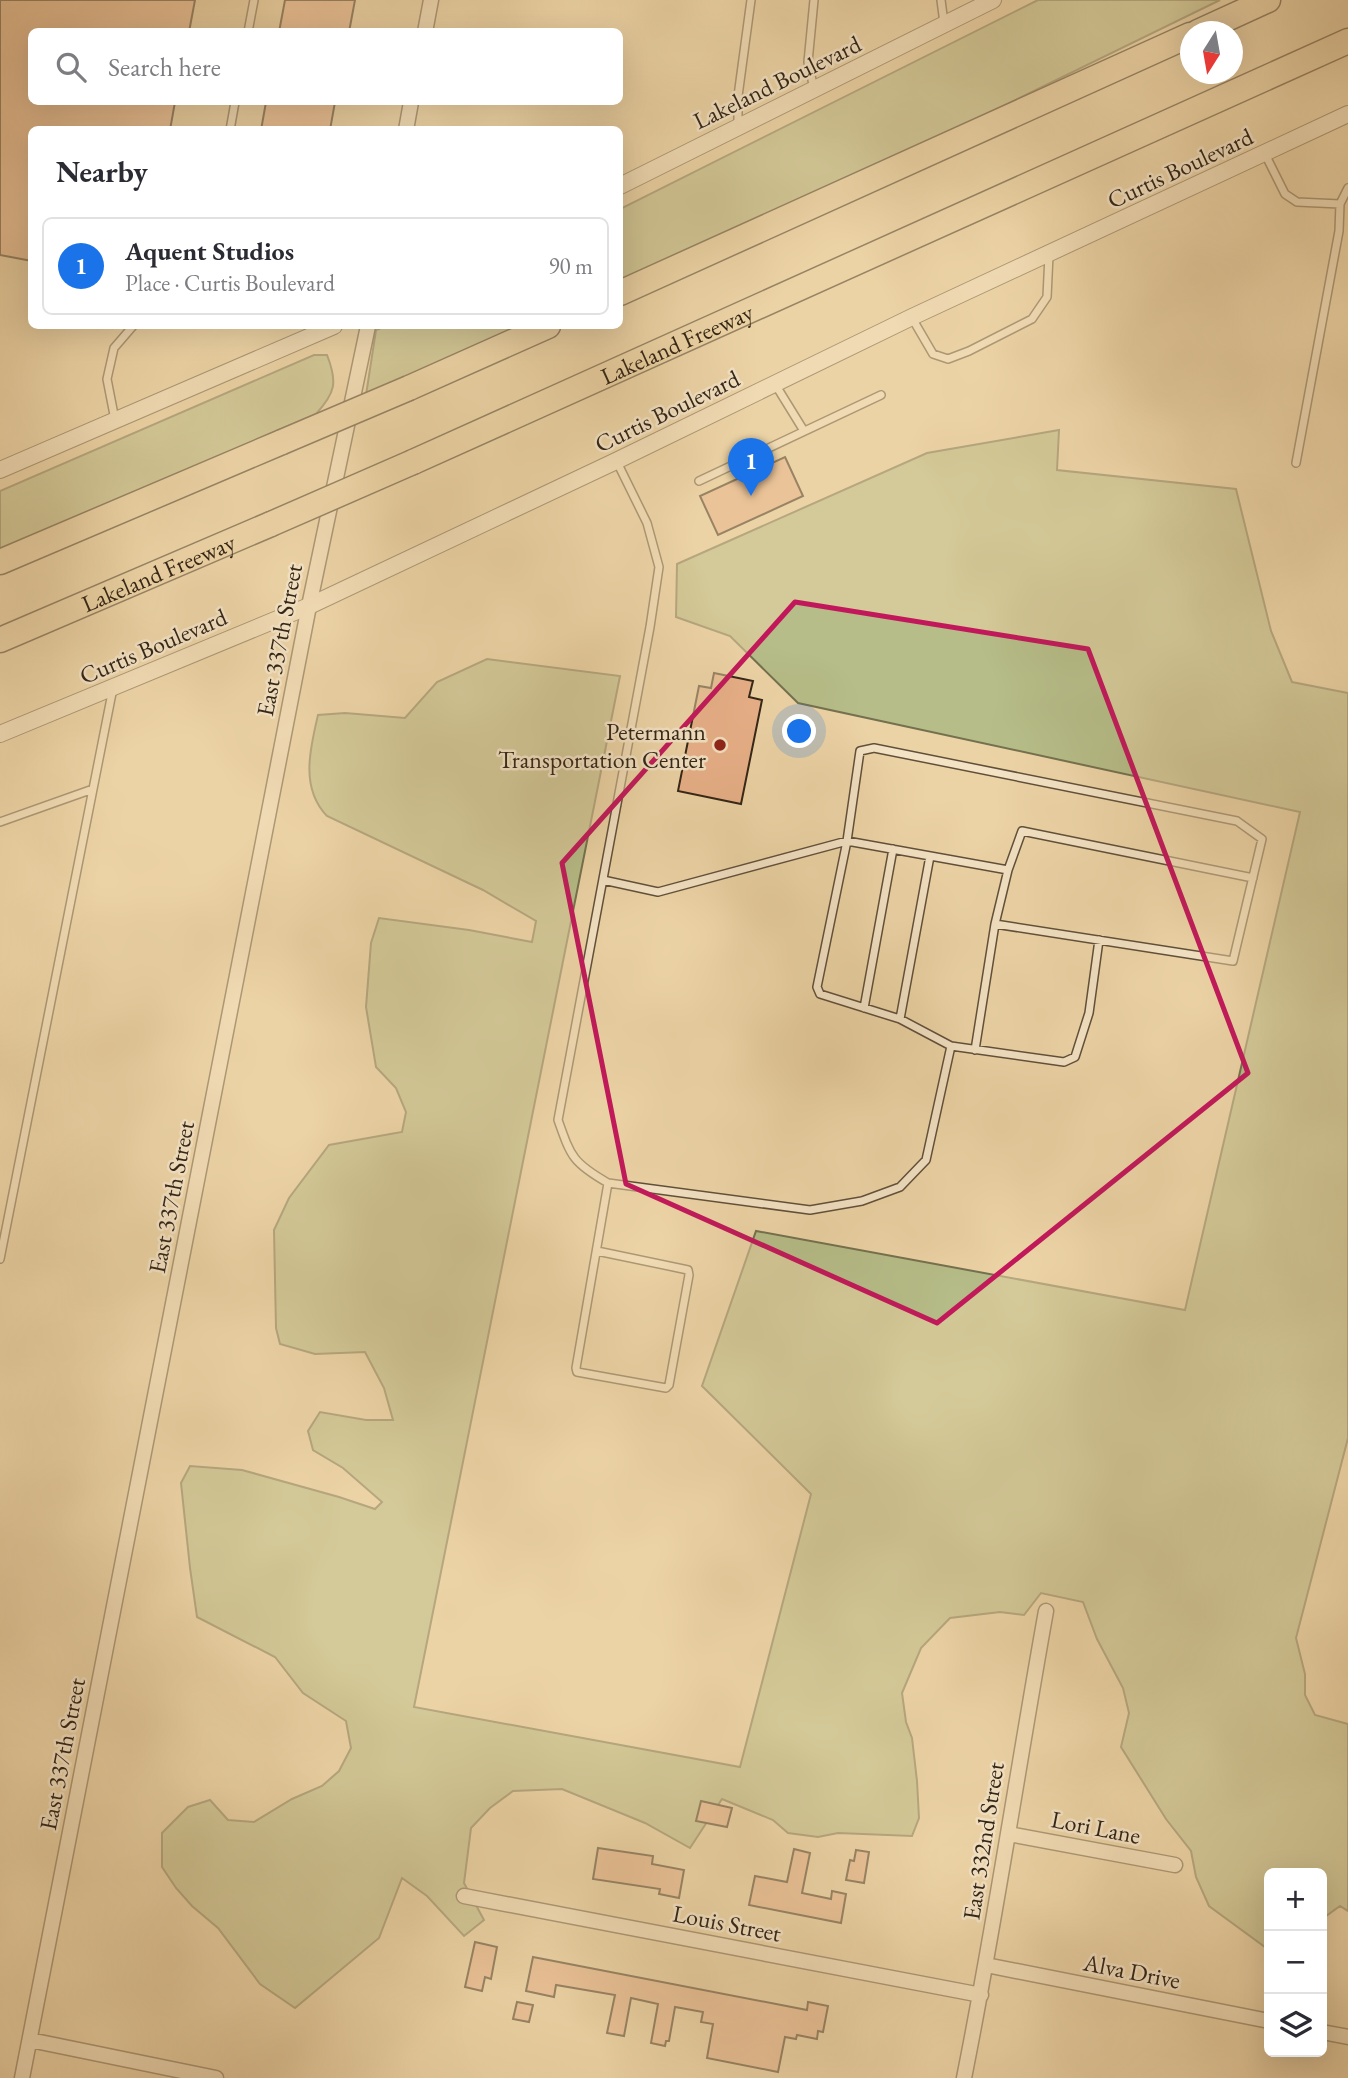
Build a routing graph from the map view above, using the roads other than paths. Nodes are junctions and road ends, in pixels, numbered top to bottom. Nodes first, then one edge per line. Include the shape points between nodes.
1 (254, 0) edge
2 (431, 0) edge
3 (751, 0) edge
4 (814, 0) edge
5 (941, 0) edge
6 (993, 0) edge
7 (1268, 0) edge
8 (1222, 21) edge
9 (945, 24) junction
10 (249, 28) edge
11 (426, 28) edge
12 (1180, 40) edge
13 (1348, 41) edge
14 (814, 89) junction
15 (234, 105) edge
16 (410, 105) edge
17 (1348, 114) edge
18 (231, 126) edge
19 (407, 126) edge
20 (738, 127) junction
21 (1265, 154) junction
22 (623, 184) edge
23 (1348, 188) edge
24 (1340, 204) junction
25 (1049, 254) junction
26 (623, 292) edge
27 (912, 317) junction
28 (130, 329) edge
29 (327, 329) edge
30 (367, 329) edge
31 (541, 329) edge
32 (775, 384) junction
33 (881, 395) dead end
34 (115, 420) junction
35 (804, 431) junction
36 (616, 461) junction
37 (1296, 463) dead end
38 (0, 470) edge
39 (699, 481) dead end
40 (0, 562) edge
41 (309, 606) junction
42 (0, 640) edge
43 (113, 687) junction
44 (0, 734) edge
45 (93, 789) junction
46 (0, 822) edge
47 (847, 841) junction
48 (893, 849) junction
49 (930, 856) junction
50 (1008, 870) junction
51 (1253, 878) junction
52 (603, 880) junction
53 (995, 925) junction
54 (1098, 940) junction
55 (864, 1007) junction
56 (900, 1019) junction
57 (951, 1046) junction
58 (975, 1050) junction
59 (608, 1184) junction
60 (597, 1251) junction
61 (0, 1259) edge
62 (1046, 1611) dead end
63 (1009, 1834) junction
64 (1175, 1865) dead end
65 (464, 1896) dead end
66 (986, 1965) junction
67 (981, 1995) junction
68 (1264, 2020) edge
69 (1327, 2033) edge
70 (1348, 2037) edge
71 (30, 2040) junction
72 (22, 2078) edge
73 (216, 2078) edge
74 (964, 2078) edge

1 - 10 lane
2 - 11 street
3 - 20 lane
4 - 14 lane via 808,62
5 - 9 lane
6 - 9 street, Lakeland Boulevard
7 - 8 highway
9 - 14 street, Lakeland Boulevard
12 - 26 highway
13 - 42 highway, Lakeland Freeway, bridge via 413,462
14 - 20 street, Lakeland Boulevard
15 - 18 lane
16 - 19 street
17 - 21 street, Curtis Boulevard
20 - 22 street, Lakeland Boulevard
21 - 24 lane via 1285,194 1297,202
21 - 25 street, Curtis Boulevard
23 - 24 lane
24 - 37 lane via 1339,231
25 - 27 street, Curtis Boulevard
25 - 27 lane via 1047,297 1032,319 968,351 948,359 933,354
27 - 32 street, Curtis Boulevard
28 - 34 lane via 114,348 107,379
29 - 34 street
30 - 41 street, East 337th Street
31 - 40 highway, bridge
32 - 35 lane
32 - 36 street, Curtis Boulevard
33 - 35 lane
34 - 38 street
35 - 39 lane
36 - 41 street, Curtis Boulevard
36 - 52 lane via 646,523 659,567
41 - 43 street, Curtis Boulevard
41 - 71 street, East 337th Street
43 - 44 street, Curtis Boulevard
43 - 45 lane
45 - 46 lane
45 - 61 lane
47 - 48 lane
47 - 51 lane via 860,751 874,748 1237,821 1262,839
47 - 52 lane via 658,892
47 - 55 lane via 817,987 820,994
48 - 49 lane
48 - 55 lane
49 - 50 lane
49 - 56 lane
50 - 51 lane via 1022,831
50 - 53 lane
51 - 54 lane via 1233,961
52 - 59 lane via 558,1120 568,1150 583,1168
53 - 54 lane
53 - 58 lane
54 - 58 lane via 1089,1013 1075,1057 1064,1062
55 - 56 lane
56 - 57 lane
57 - 58 lane
57 - 59 lane via 926,1160 900,1187 810,1210
59 - 60 lane
60 - 60 lane via 577,1372 666,1388 688,1270
62 - 63 street, East 332nd Street
63 - 64 street, Lori Lane
63 - 66 street, East 332nd Street
65 - 67 street, Louis Street
66 - 67 street, East 332nd Street
66 - 68 street, Alva Drive
67 - 74 street, East 332nd Street
69 - 70 street
71 - 72 street, East 337th Street
71 - 73 street

